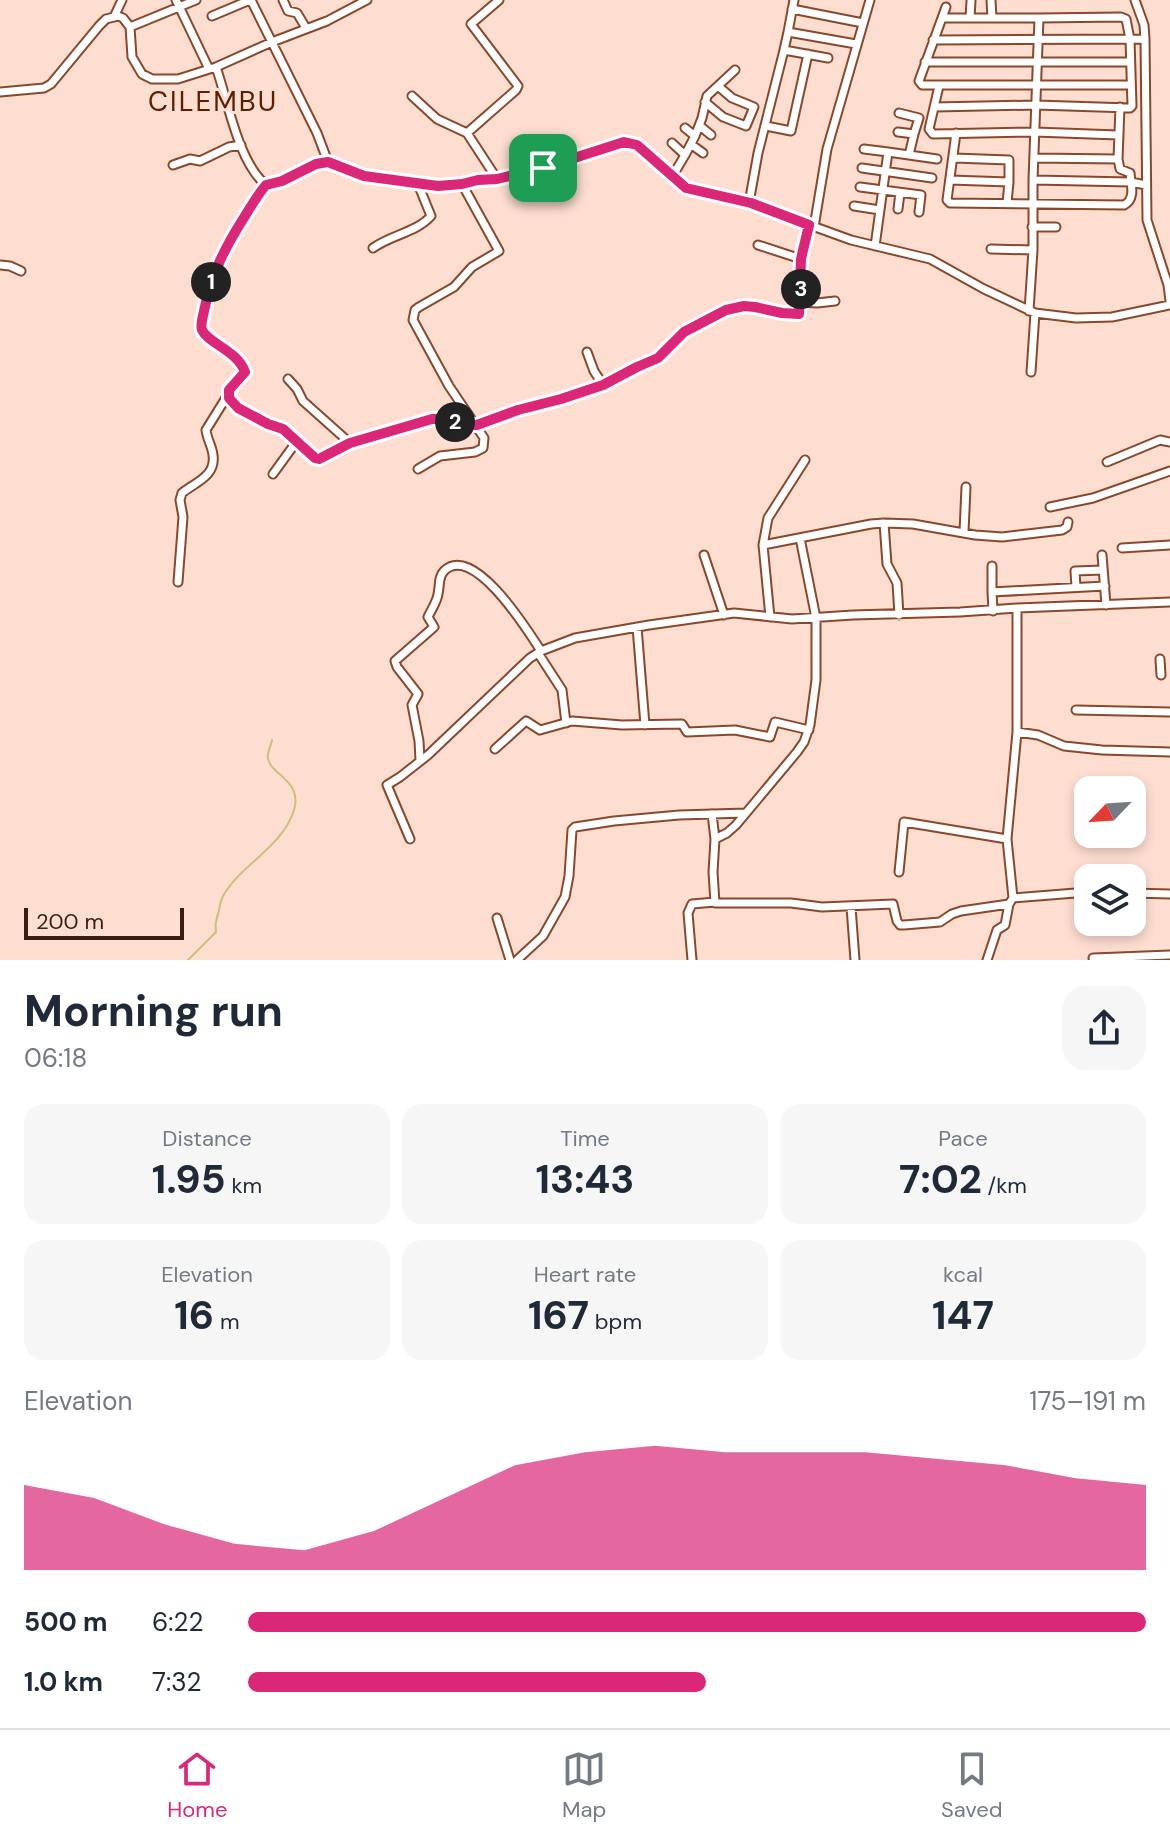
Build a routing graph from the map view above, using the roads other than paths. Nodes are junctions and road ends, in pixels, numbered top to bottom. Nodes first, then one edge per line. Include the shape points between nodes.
1 (122, 0) edge
2 (196, 0) edge
3 (250, 0) edge
4 (283, 0) edge
5 (367, 0) edge
6 (499, 0) edge
7 (794, 0) edge
8 (870, 0) edge
9 (991, 0) edge
10 (1135, 0) edge
11 (971, 1) edge
12 (177, 4) edge
13 (946, 7) dead end
14 (792, 9) junction
15 (212, 16) dead end
16 (114, 17) junction
17 (942, 18) junction
18 (970, 18) junction
19 (992, 18) junction
20 (1039, 18) junction
21 (863, 23) junction
22 (130, 27) junction
23 (306, 28) junction
24 (788, 32) junction
25 (1130, 39) junction
26 (1145, 39) junction
27 (933, 40) junction
28 (1038, 40) junction
29 (272, 42) junction
30 (856, 44) junction
31 (784, 50) junction
32 (808, 54) junction
33 (828, 58) dead end
34 (925, 62) junction
35 (1036, 62) junction
36 (1130, 62) junction
37 (212, 68) junction
38 (735, 70) dead end
39 (1037, 84) junction
40 (1131, 85) junction
41 (718, 86) junction
42 (939, 86) junction
43 (0, 95) edge
44 (412, 96) dead end
45 (705, 102) junction
46 (1036, 105) junction
47 (934, 107) junction
48 (1120, 107) junction
49 (899, 113) dead end
50 (700, 126) junction
51 (766, 126) junction
52 (685, 128) dead end
53 (898, 132) dead end
54 (1035, 132) junction
55 (467, 133) junction
56 (956, 133) junction
57 (914, 134) junction
58 (711, 135) dead end
59 (1118, 135) junction
60 (695, 136) junction
61 (672, 143) dead end
62 (241, 145) junction
63 (692, 145) junction
64 (864, 149) dead end
65 (888, 152) junction
66 (703, 153) dead end
67 (685, 155) junction
68 (909, 155) junction
69 (954, 158) junction
70 (1034, 158) junction
71 (937, 159) dead end
72 (1118, 159) junction
73 (328, 162) junction
74 (173, 165) dead end
75 (862, 168) dead end
76 (885, 171) junction
77 (672, 177) junction
78 (932, 178) dead end
79 (497, 179) junction
80 (950, 180) junction
81 (1033, 180) junction
82 (1009, 182) junction
83 (1131, 182) junction
84 (418, 184) junction
85 (462, 184) junction
86 (266, 185) junction
87 (1146, 185) junction
88 (860, 187) dead end
89 (882, 191) junction
90 (900, 193) junction
91 (750, 203) junction
92 (1007, 203) junction
93 (1032, 203) junction
94 (854, 206) dead end
95 (898, 209) dead end
96 (880, 210) junction
97 (919, 212) dead end
98 (811, 226) junction
99 (1032, 227) junction
100 (1056, 227) dead end
101 (758, 245) dead end
102 (875, 246) junction
103 (373, 248) dead end
104 (991, 249) dead end
105 (1033, 250) junction
106 (801, 259) junction
107 (0, 265) edge
108 (21, 271) dead end
109 (835, 301) dead end
110 (800, 302) junction
111 (1170, 303) edge
112 (1032, 312) junction
113 (587, 352) dead end
114 (1031, 372) dead end
115 (288, 379) dead end
116 (603, 385) junction
117 (229, 393) junction
118 (477, 425) junction
119 (297, 441) junction
120 (1170, 442) edge
121 (350, 443) junction
122 (805, 460) dead end
123 (1107, 462) dead end
124 (418, 469) dead end
125 (1170, 471) edge
126 (273, 474) dead end
127 (966, 487) dead end
128 (1050, 507) dead end
129 (1068, 522) dead end
130 (884, 523) junction
131 (964, 532) junction
132 (800, 538) junction
133 (763, 545) junction
134 (1170, 545) edge
135 (1122, 548) dead end
136 (704, 555) dead end
137 (1102, 555) dead end
138 (992, 566) dead end
139 (1103, 570) junction
140 (178, 582) dead end
141 (1105, 586) junction
142 (1076, 587) junction
143 (992, 592) junction
144 (1170, 602) edge
145 (1106, 605) junction
146 (1017, 608) junction
147 (993, 611) junction
148 (724, 615) junction
149 (899, 615) junction
150 (770, 617) junction
151 (816, 618) junction
152 (637, 627) junction
153 (540, 652) junction
154 (1160, 659) dead end
155 (1170, 670) edge
156 (1076, 710) dead end
157 (1170, 712) edge
158 (566, 723) junction
159 (645, 725) junction
160 (809, 730) junction
161 (1017, 732) junction
162 (495, 749) dead end
163 (1170, 752) edge
164 (420, 760) junction
165 (746, 813) junction
166 (712, 814) junction
167 (410, 839) dead end
168 (715, 839) junction
169 (1007, 839) junction
170 (899, 872) dead end
171 (1146, 893) edge
172 (1074, 894) edge
173 (1170, 894) edge
174 (1011, 901) junction
175 (715, 902) junction
176 (851, 907) junction
177 (497, 918) dead end
178 (1170, 955) edge
179 (1093, 958) dead end
180 (510, 960) edge
181 (517, 960) edge
182 (692, 960) edge
183 (855, 960) edge
184 (987, 960) edge

1 - 16 street
2 - 12 street
3 - 15 street
3 - 29 street
4 - 23 street
5 - 23 street
6 - 55 street via 471,24 518,86
7 - 14 street
8 - 21 street
9 - 19 street
10 - 26 street
11 - 18 street
12 - 22 street
12 - 37 street
13 - 17 street
14 - 21 street
14 - 24 street
16 - 22 street
16 - 43 street via 99,26 51,84
17 - 18 street
17 - 27 street
18 - 19 street
19 - 20 street
20 - 25 street via 1124,18
20 - 28 street
21 - 30 street
22 - 37 street via 132,57 147,77 178,79
23 - 29 street
24 - 30 street
24 - 31 street
25 - 26 street
25 - 28 street
25 - 36 street
26 - 87 street
27 - 28 street
27 - 34 street
28 - 35 street
29 - 37 street
29 - 73 street
30 - 98 street
31 - 32 street
31 - 51 street
32 - 33 street
32 - 51 street via 791,131
34 - 35 street
34 - 42 street via 920,83
35 - 36 street
35 - 39 street
36 - 40 street
37 - 62 street via 223,85
38 - 41 street
39 - 40 street
39 - 42 street
39 - 46 street
40 - 48 street via 1132,106
41 - 45 street
41 - 45 street via 754,107 746,126
42 - 47 street
44 - 55 street via 437,119
45 - 50 street
46 - 47 street
46 - 48 street
46 - 54 street
47 - 56 street via 929,132
48 - 59 street
49 - 57 street via 919,118
50 - 58 street
50 - 60 street
51 - 91 street
52 - 60 street
53 - 57 street
54 - 56 street
54 - 59 street
54 - 70 street
55 - 79 street
56 - 69 street
57 - 68 street
59 - 72 street
60 - 63 street
61 - 67 street
62 - 74 street
62 - 86 street
63 - 66 street
63 - 67 street
64 - 65 street
65 - 68 street
65 - 76 street
67 - 77 street
68 - 71 street
69 - 80 street
69 - 82 street via 1009,160
70 - 72 street
70 - 81 street
72 - 83 street
73 - 84 street via 358,175
73 - 86 street
75 - 76 street
76 - 78 street
76 - 89 street
77 - 79 street via 637,145 624,142
77 - 91 street via 694,191
79 - 85 street
80 - 82 street
80 - 92 street via 950,203
81 - 83 street
81 - 93 street
82 - 92 street
83 - 87 street
83 - 93 street via 1132,197 1124,205
84 - 85 street
84 - 103 street via 431,216
85 - 118 street via 499,251 415,310 413,320
86 - 117 street via 216,267 201,325 244,368
87 - 111 street via 1148,225
88 - 89 street
89 - 90 street
89 - 96 street
90 - 95 street
90 - 97 street via 926,196
91 - 98 street
92 - 93 street
93 - 99 street
94 - 96 street
96 - 102 street
98 - 102 street
98 - 106 street
99 - 100 street
99 - 105 street
101 - 106 street
102 - 112 street via 930,259
104 - 105 street
105 - 112 street
106 - 110 street
107 - 108 street
109 - 110 street
110 - 116 street via 796,315 744,306 719,312 684,332 658,358
111 - 112 street via 1112,317
112 - 114 street
113 - 116 street
115 - 121 street via 303,401
116 - 118 street
117 - 119 street via 238,408
117 - 140 street via 206,430 214,457 210,472 180,496
118 - 121 street via 438,418
118 - 124 street via 483,448 440,456
119 - 121 street via 319,459
119 - 126 street
120 - 123 street via 1160,440
122 - 133 street via 768,518
125 - 128 street
127 - 131 street
129 - 131 street via 1062,530 1002,537
130 - 131 street
130 - 132 street
130 - 149 street
132 - 133 street
132 - 151 street
133 - 150 street
134 - 135 street
136 - 148 street
137 - 139 street
138 - 143 street
139 - 141 street
139 - 142 street via 1075,571
141 - 142 street
141 - 145 street
142 - 143 street
143 - 147 street
144 - 145 street
145 - 146 street
146 - 147 street
146 - 161 street
147 - 149 street
148 - 150 street
148 - 152 street
149 - 151 street
150 - 151 street
151 - 160 street
152 - 153 street via 575,638
152 - 159 street
153 - 158 street via 562,690
153 - 164 street
153 - 164 street via 485,578 459,565 443,572 428,617 434,627 395,661 418,694 412,705
154 - 155 street via 1160,672
156 - 157 street
158 - 159 street
158 - 162 street via 540,730 526,721
159 - 160 street via 682,724 687,732 735,730 770,737 775,722
160 - 165 street
161 - 163 street via 1064,746
161 - 169 street
164 - 167 street via 386,787
165 - 166 street
165 - 168 street
166 - 168 street
166 - 181 street via 572,829 565,897 543,936
168 - 175 street
169 - 170 street via 904,822
169 - 174 street
171 - 173 street
172 - 174 street
174 - 176 street via 961,911 940,922 904,925 897,921 893,904
174 - 184 street
175 - 176 street
175 - 182 street via 692,904 688,913
176 - 183 street
177 - 180 street
178 - 179 street

